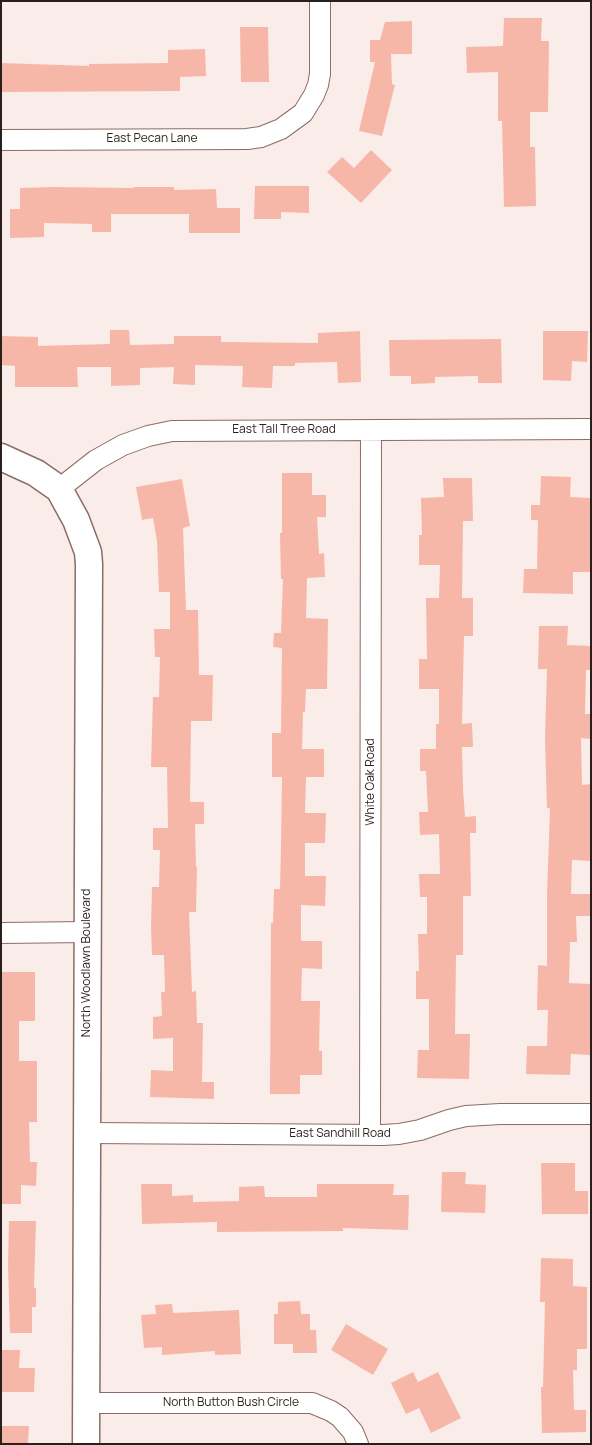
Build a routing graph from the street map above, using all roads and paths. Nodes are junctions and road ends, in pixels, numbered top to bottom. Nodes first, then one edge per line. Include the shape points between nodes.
1 (320, 1) edge
2 (1, 140) edge
3 (591, 428) edge
4 (372, 430) junction
5 (1, 457) edge
6 (59, 489) junction
7 (87, 932) junction
8 (1, 933) edge
9 (591, 1114) edge
10 (87, 1133) junction
11 (370, 1135) junction
12 (86, 1403) junction
13 (86, 1444) edge
14 (358, 1444) edge

1 - 2 street, East Pecan Lane via 320,74 314,95 298,118 281,129 247,139
3 - 4 street, East Tall Tree Road
4 - 6 street, East Tall Tree Road via 172,431 123,445 96,460
4 - 11 street, White Oak Road
5 - 6 street via 36,473
6 - 7 street, North Woodlawn Boulevard via 76,520 89,564
7 - 8 street
7 - 10 street, North Woodlawn Boulevard
9 - 11 street, East Sandhill Road via 466,1116 399,1134
10 - 11 street, East Sandhill Road
10 - 12 street, North Woodlawn Boulevard
12 - 13 street, North Woodlawn Boulevard
12 - 14 street, North Button Bush Circle via 312,1403 340,1417

